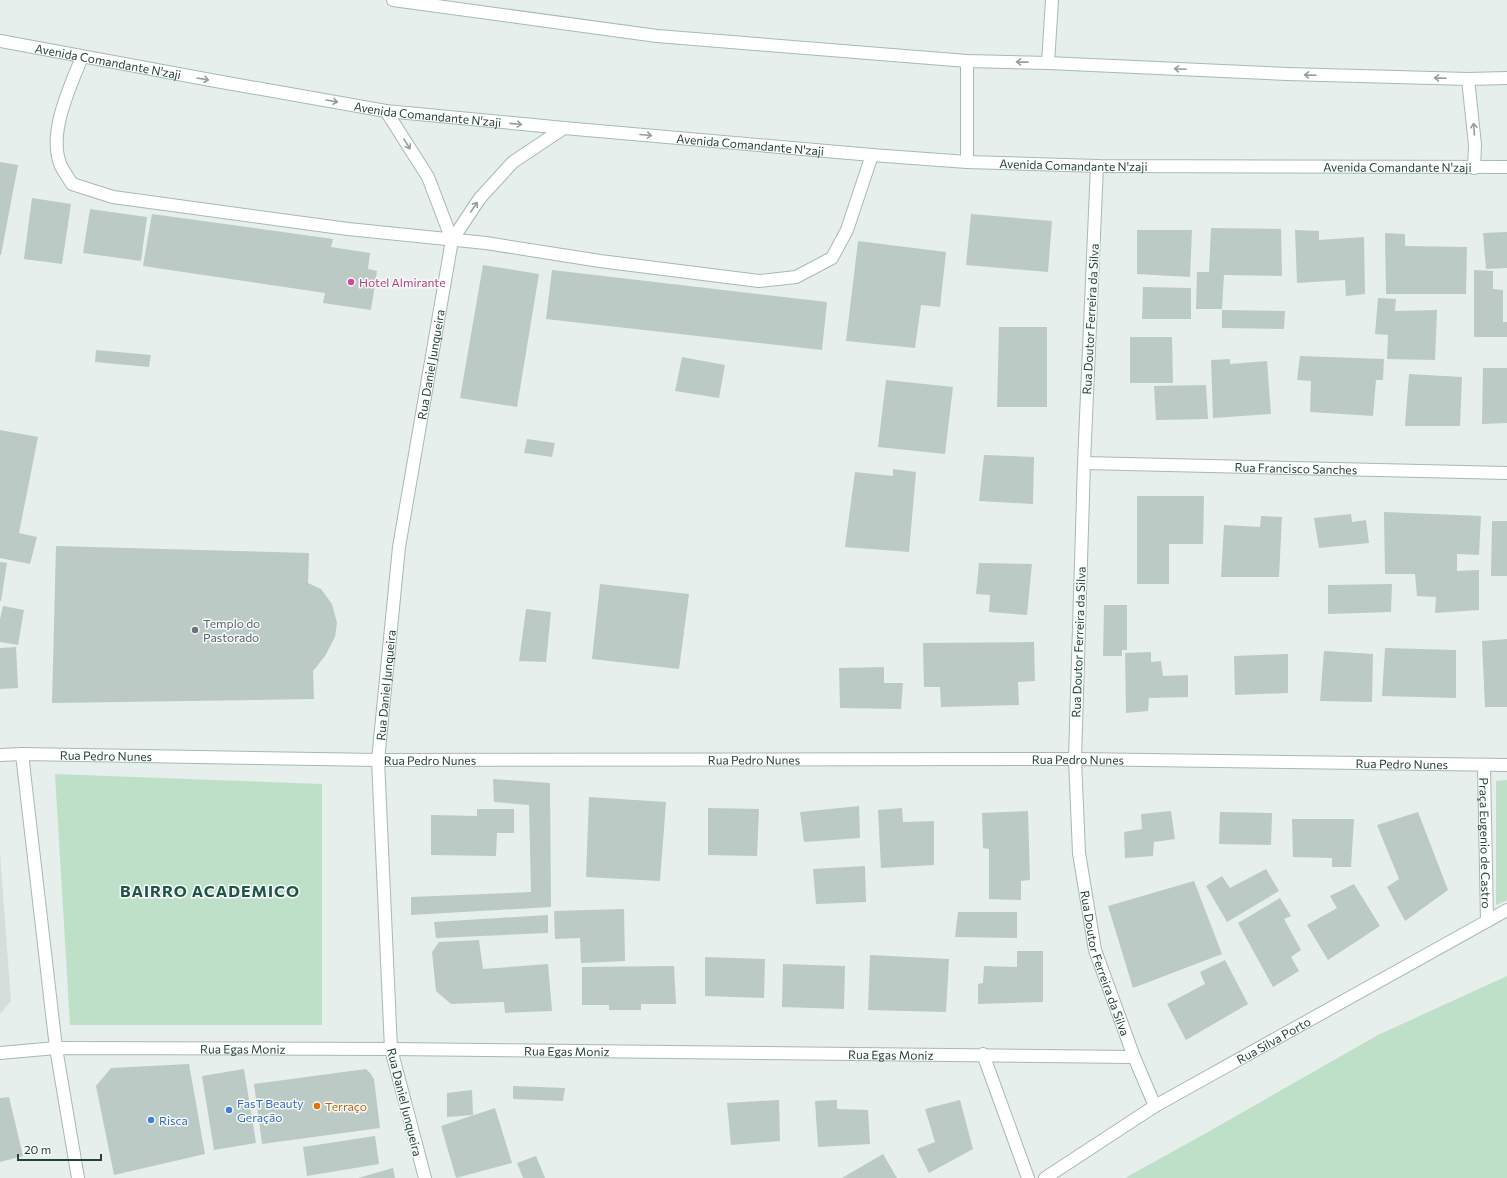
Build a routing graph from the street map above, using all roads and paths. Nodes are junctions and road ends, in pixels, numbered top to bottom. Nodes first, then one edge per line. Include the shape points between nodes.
1 (393, 0) edge
2 (1052, 0) edge
3 (0, 41) edge
4 (82, 57) junction
5 (968, 61) junction
6 (1048, 63) junction
7 (1507, 78) edge
8 (1468, 79) junction
9 (386, 111) junction
10 (564, 128) junction
11 (872, 155) junction
12 (967, 162) junction
13 (1097, 166) junction
14 (1507, 167) edge
15 (1474, 168) junction
16 (452, 240) junction
17 (1084, 463) junction
18 (1507, 473) edge
19 (22, 754) junction
20 (0, 755) edge
21 (1074, 759) junction
22 (378, 760) junction
23 (1507, 765) edge
24 (1484, 766) junction
25 (1507, 910) edge
26 (1487, 921) junction
27 (56, 1048) junction
28 (391, 1049) junction
29 (0, 1053) edge
30 (983, 1054) junction
31 (1134, 1057) junction
32 (1155, 1106) junction
33 (78, 1178) edge
34 (425, 1178) edge
35 (1028, 1178) edge
36 (1045, 1178) edge

1 - 5 street via 656,36
2 - 6 street
3 - 4 street, Avenida Comandante N'zaji
4 -> 9 street, Avenida Comandante N'zaji
4 - 16 street via 62,108 56,146 61,166 72,184 113,197 348,229
6 -> 5 street
5 - 12 street
8 -> 6 street
7 - 8 street
15 -> 8 street via 1475,145
9 -> 10 street, Avenida Comandante N'zaji
9 -> 16 street via 428,177
10 -> 11 street, Avenida Comandante N'zaji
16 -> 10 street, Rua Daniel Junqueira via 480,198 513,162
11 - 12 street, Avenida Comandante N'zaji
11 - 16 street via 847,230 832,258 796,277 759,281
12 - 13 street, Avenida Comandante N'zaji
13 - 15 street, Avenida Comandante N'zaji
13 - 17 street, Rua Doutor Ferreira da Silva
14 - 15 street, Avenida Comandante N'zaji
16 - 22 street, Rua Daniel Junqueira via 400,548
17 - 18 street, Rua Francisco Sanches
17 - 21 street, Rua Doutor Ferreira da Silva
19 - 20 street, Rua Pedro Nunes
19 - 22 street, Rua Pedro Nunes
19 - 27 street
21 - 22 street, Rua Pedro Nunes
21 - 24 street, Rua Pedro Nunes
21 - 31 street, Rua Doutor Ferreira da Silva via 1079,853 1095,950
22 - 28 street, Rua Daniel Junqueira
23 - 24 street, Rua Pedro Nunes
24 - 26 street, Praça Eugenio de Castro
25 - 26 street, Rua Silva Porto
26 - 32 street, Rua Silva Porto
27 - 28 street, Rua Egas Moniz
27 - 29 street, Rua Egas Moniz
27 - 33 street
28 - 30 street, Rua Egas Moniz
28 - 34 street, Rua Daniel Junqueira
30 - 31 street, Rua Egas Moniz
30 - 35 street
31 - 32 street, Rua Doutor Ferreira da Silva
32 - 36 street, Rua Silva Porto

